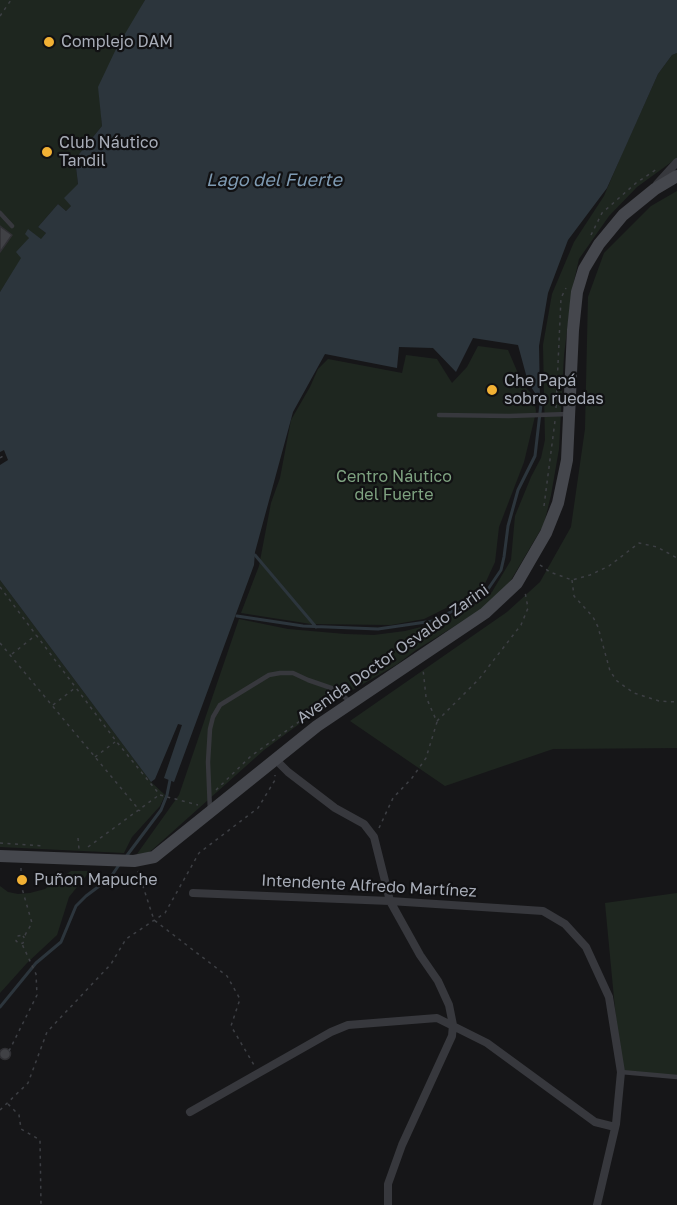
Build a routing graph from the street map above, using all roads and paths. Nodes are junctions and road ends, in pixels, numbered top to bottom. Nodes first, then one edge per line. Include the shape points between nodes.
1 (10, 0) edge
2 (0, 16) edge
3 (677, 162) edge
4 (660, 167) dead end
5 (677, 176) edge
6 (646, 195) junction
7 (0, 213) edge
8 (12, 226) dead end
9 (591, 235) dead end
10 (566, 287) dead end
11 (559, 414) junction
12 (439, 415) dead end
13 (3, 456) dead end
14 (0, 458) edge
15 (543, 511) dead end
16 (677, 558) edge
17 (531, 559) junction
18 (572, 580) junction
19 (0, 587) edge
20 (524, 591) dead end
21 (37, 635) junction
22 (0, 642) edge
23 (10, 655) junction
24 (420, 656) junction
25 (76, 687) junction
26 (346, 698) junction
27 (677, 702) edge
28 (52, 706) junction
29 (436, 722) junction
30 (116, 741) junction
31 (95, 757) junction
32 (276, 760) junction
33 (160, 795) junction
34 (209, 796) junction
35 (204, 808) junction
36 (140, 811) junction
37 (193, 811) dead end
38 (374, 837) junction
39 (87, 848) dead end
40 (0, 856) edge
41 (21, 857) junction
42 (134, 861) junction
43 (194, 893) dead end
44 (390, 902) junction
45 (154, 920) junction
46 (23, 936) junction
47 (22, 944) junction
48 (453, 1024) junction
49 (9, 1051) dead end
50 (621, 1071) junction
51 (260, 1074) junction
52 (677, 1077) edge
53 (8, 1104) junction
54 (0, 1110) edge
55 (190, 1112) dead end
56 (615, 1127) junction
57 (40, 1205) edge
58 (388, 1205) edge
59 (597, 1205) edge

1 - 2 path
3 - 6 street, Avenida Doctor Osvaldo Zarini
4 - 9 path via 602,213
5 - 6 main road
6 - 11 main road, Avenida Doctor Osvaldo Zarini via 610,229 584,268
7 - 8 lane
10 - 11 path via 561,298
11 - 12 lane
11 - 15 path
11 - 17 main road, Avenida Doctor Osvaldo Zarini via 567,460 558,503
13 - 14 path
16 - 18 path via 639,543 609,566
17 - 18 path
17 - 24 main road, Avenida Doctor Osvaldo Zarini via 517,583 485,613
18 - 27 path via 574,596 593,617 610,671 617,681 634,693 659,702
19 - 21 path
20 - 29 path via 528,608 521,625 479,679
21 - 23 path
21 - 25 path
22 - 23 path
23 - 28 path
24 - 26 main road, Avenida Doctor Osvaldo Zarini
24 - 29 path via 426,697
25 - 28 path
25 - 30 path
26 - 32 main road, Avenida Doctor Osvaldo Zarini
26 - 34 path via 314,711 251,756
26 - 34 lane via 337,690 293,673 280,673 269,675 220,705 210,729
28 - 31 path
29 - 38 path via 426,758 393,798
30 - 31 path
30 - 33 path
31 - 36 path
32 - 35 main road, Avenida Doctor Osvaldo Zarini
32 - 38 street via 335,808 364,824
32 - 45 path via 275,780 258,808 199,853 165,913
33 - 35 path
33 - 36 path
34 - 35 lane
34 - 35 path
35 - 37 path
35 - 42 main road, Avenida Doctor Osvaldo Zarini via 159,854
36 - 39 path
38 - 44 street
40 - 41 main road, Avenida Doctor Osvaldo Zarini
41 - 42 main road, Avenida Doctor Osvaldo Zarini
41 - 46 path via 21,885 32,923
42 - 45 path
43 - 44 street, Intendente Alfredo Martínez
44 - 48 street via 438,981
44 - 50 street, Intendente Alfredo Martínez via 543,911 565,924 586,947 609,997
45 - 51 path via 228,976 240,999 231,1026
45 - 53 path via 126,939 111,964 47,1032 28,1083
46 - 47 path
46 - 47 path via 17,936 16,941
47 - 49 path via 36,974 37,995
48 - 51 street via 437,1018 348,1025
48 - 56 street via 487,1043 595,1122
48 - 58 street via 452,1036 402,1145 388,1184
50 - 52 lane
50 - 56 street
51 - 55 street
53 - 54 path
53 - 57 path via 19,1114 21,1129 40,1140
56 - 59 street

